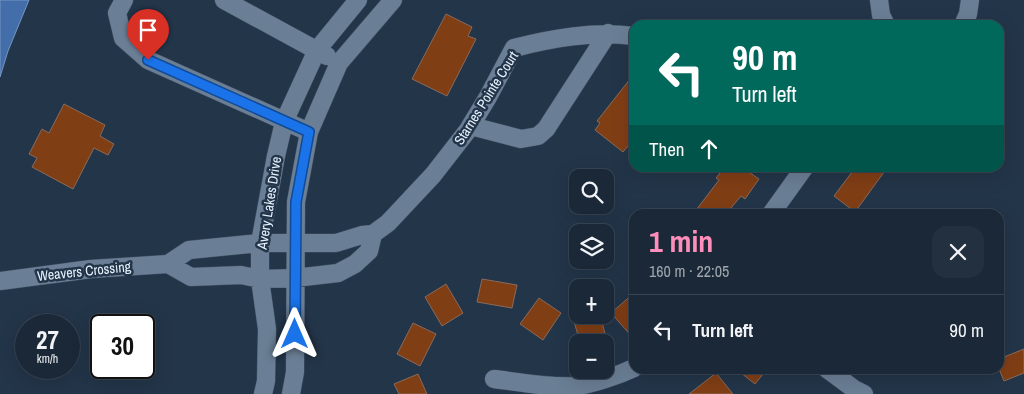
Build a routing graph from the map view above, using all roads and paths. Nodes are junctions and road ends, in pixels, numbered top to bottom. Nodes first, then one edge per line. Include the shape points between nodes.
1 (124, 0) edge
2 (224, 0) edge
3 (358, 0) edge
4 (393, 0) edge
5 (970, 0) edge
6 (965, 20) edge
7 (608, 33) junction
8 (629, 35) edge
9 (317, 50) junction
10 (339, 63) junction
11 (284, 122) junction
12 (471, 126) junction
13 (309, 132) junction
14 (801, 172) edge
15 (775, 209) edge
16 (373, 234) junction
17 (260, 243) junction
18 (295, 244) junction
19 (168, 264) junction
20 (295, 278) junction
21 (260, 279) junction
22 (0, 281) edge
23 (629, 370) edge
24 (834, 374) edge
25 (494, 379) dead end
26 (264, 394) edge
27 (291, 394) edge
28 (864, 394) edge

1 - 11 street via 117,13 123,38 148,60
2 - 9 street
3 - 9 street, Avery Lakes Drive
4 - 10 street, Avery Lakes Drive
5 - 6 street
7 - 8 street, Starnes Pointe Court
7 - 12 street, Starnes Pointe Court via 546,40 514,48
7 - 12 street via 538,136 521,139
9 - 10 street
9 - 11 street, Avery Lakes Drive
10 - 13 street, Avery Lakes Drive
11 - 13 street
11 - 17 street, Avery Lakes Drive
12 - 16 street, Starnes Pointe Court via 433,174 388,223
13 - 18 street, Avery Lakes Drive via 296,202
14 - 15 street
16 - 18 street, Starnes Pointe Court via 336,242
16 - 20 street, Starnes Pointe Court via 369,251 338,274
17 - 18 street, Starnes Pointe Court
17 - 19 street, Weavers Crossing via 189,250
17 - 21 street, Avery Lakes Drive
18 - 20 street, Avery Lakes Drive
19 - 21 street via 191,277 240,275
19 - 22 street, Weavers Crossing via 91,269
20 - 21 street
20 - 27 street, Avery Lakes Drive via 295,372
21 - 26 street, Avery Lakes Drive via 267,329
23 - 25 street via 576,386
24 - 28 street

